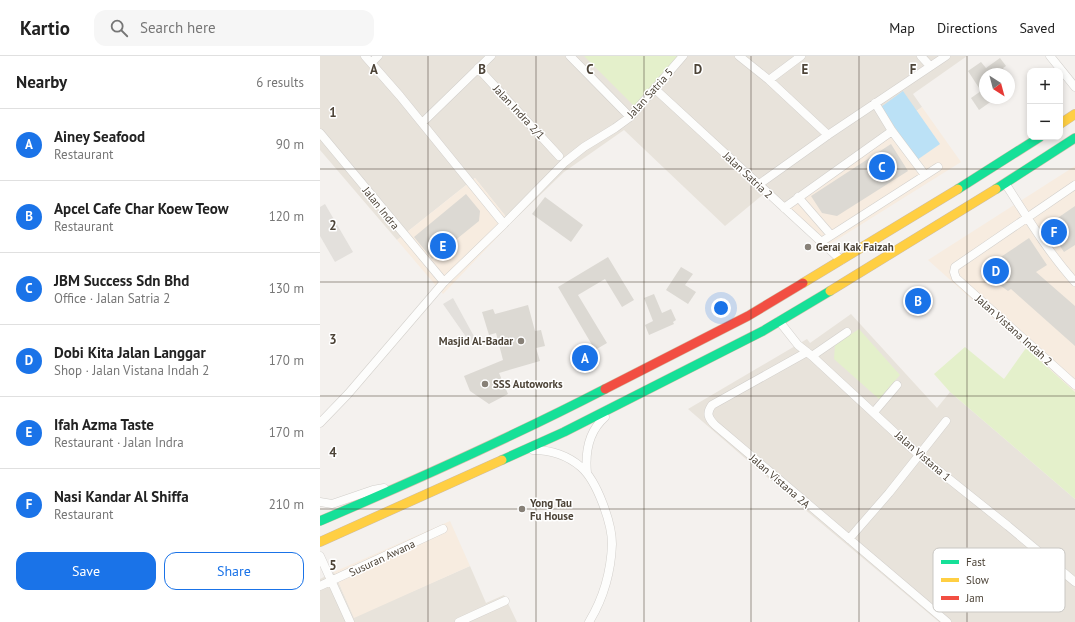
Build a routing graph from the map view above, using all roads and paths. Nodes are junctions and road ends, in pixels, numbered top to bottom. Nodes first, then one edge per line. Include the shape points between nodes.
1 (378, 56) edge
2 (491, 56) edge
3 (570, 56) edge
4 (683, 56) edge
5 (739, 56) edge
6 (800, 56) edge
7 (921, 56) edge
8 (946, 56) edge
9 (1050, 56) edge
10 (368, 59) edge
11 (930, 66) junction
12 (478, 68) junction
13 (769, 80) junction
14 (1075, 87) edge
15 (655, 89) junction
16 (875, 103) junction
17 (1075, 114) edge
18 (630, 117) junction
19 (1063, 122) edge
20 (422, 123) junction
21 (892, 131) junction
22 (320, 134) edge
23 (828, 135) junction
24 (1075, 138) edge
25 (1035, 140) edge
26 (559, 156) dead end
27 (938, 167) dead end
28 (925, 175) junction
29 (1005, 184) junction
30 (758, 185) junction
31 (1075, 185) edge
32 (798, 197) junction
33 (784, 208) junction
34 (1027, 218) junction
35 (504, 224) junction
36 (831, 235) junction
37 (821, 242) junction
38 (841, 260) junction
39 (444, 282) junction
40 (1075, 282) edge
41 (779, 321) junction
42 (847, 332) dead end
43 (810, 354) junction
44 (898, 385) dead end
45 (1075, 385) edge
46 (624, 402) junction
47 (874, 412) junction
48 (946, 421) dead end
49 (320, 423) edge
50 (522, 452) junction
51 (919, 455) junction
52 (587, 472) junction
53 (407, 484) junction
54 (320, 502) edge
55 (320, 521) edge
56 (443, 529) dead end
57 (849, 539) junction
58 (320, 542) edge
59 (1034, 548) edge
60 (320, 556) edge
61 (1065, 574) edge
62 (332, 581) junction
63 (1075, 582) edge
64 (320, 586) edge
65 (505, 601) dead end
66 (933, 611) edge
67 (934, 612) edge
68 (589, 620) edge
69 (350, 622) edge
70 (459, 622) edge
71 (946, 622) edge

1 - 10 street
2 - 12 street
3 - 18 street
4 - 15 street, Jalan Satria 5
5 - 13 street
6 - 13 street
7 - 11 street
8 - 11 street
9 - 14 street
10 - 20 street
11 - 16 street
12 - 20 street
12 - 26 street, Jalan Indra 2/1
13 - 23 street
15 - 18 street, Jalan Satria 5
15 - 30 street, Jalan Satria 2
16 - 21 street
16 - 23 street
17 - 19 highway
18 - 35 street, Jalan Satria 5 via 565,162
20 - 35 street
21 - 28 street
21 - 32 street
22 - 39 street, Jalan Indra
23 - 30 street
24 - 29 highway
25 - 38 highway
27 - 28 street
28 - 36 street
29 - 34 street
29 - 41 highway
30 - 33 street, Jalan Satria 2
31 - 34 street
32 - 33 street
32 - 36 street
33 - 37 street, Jalan Satria 2
34 - 40 street
34 - 45 street, Jalan Vistana Indah 2 via 955,267 954,274
35 - 39 street, Jalan Satria 5
36 - 37 street
37 - 38 street, Jalan Satria 2
38 - 53 highway via 748,316 533,426
39 - 49 street, Jalan Satria 5
41 - 43 street, Jalan Vistana 1 via 798,345
41 - 46 highway
42 - 43 street
43 - 47 street, Jalan Vistana 1
43 - 57 street, Jalan Vistana 2A via 712,405 708,417
44 - 47 street
46 - 50 highway
46 - 52 street via 596,426 586,453
47 - 51 street, Jalan Vistana 1
48 - 51 street
50 - 52 street via 540,450 557,454 573,461
50 - 58 highway
51 - 57 street
51 - 59 street, Jalan Vistana 1
52 - 68 street via 603,502 612,542 610,569 601,597
53 - 54 street via 373,490 332,504
53 - 55 highway
56 - 62 street, Susuran Awana
57 - 66 street, Jalan Vistana 2A
60 - 62 street
61 - 63 street, Jalan Vistana 1
62 - 64 street, Susuran Awana
62 - 69 street
65 - 70 street
67 - 71 street, Jalan Vistana 2A

